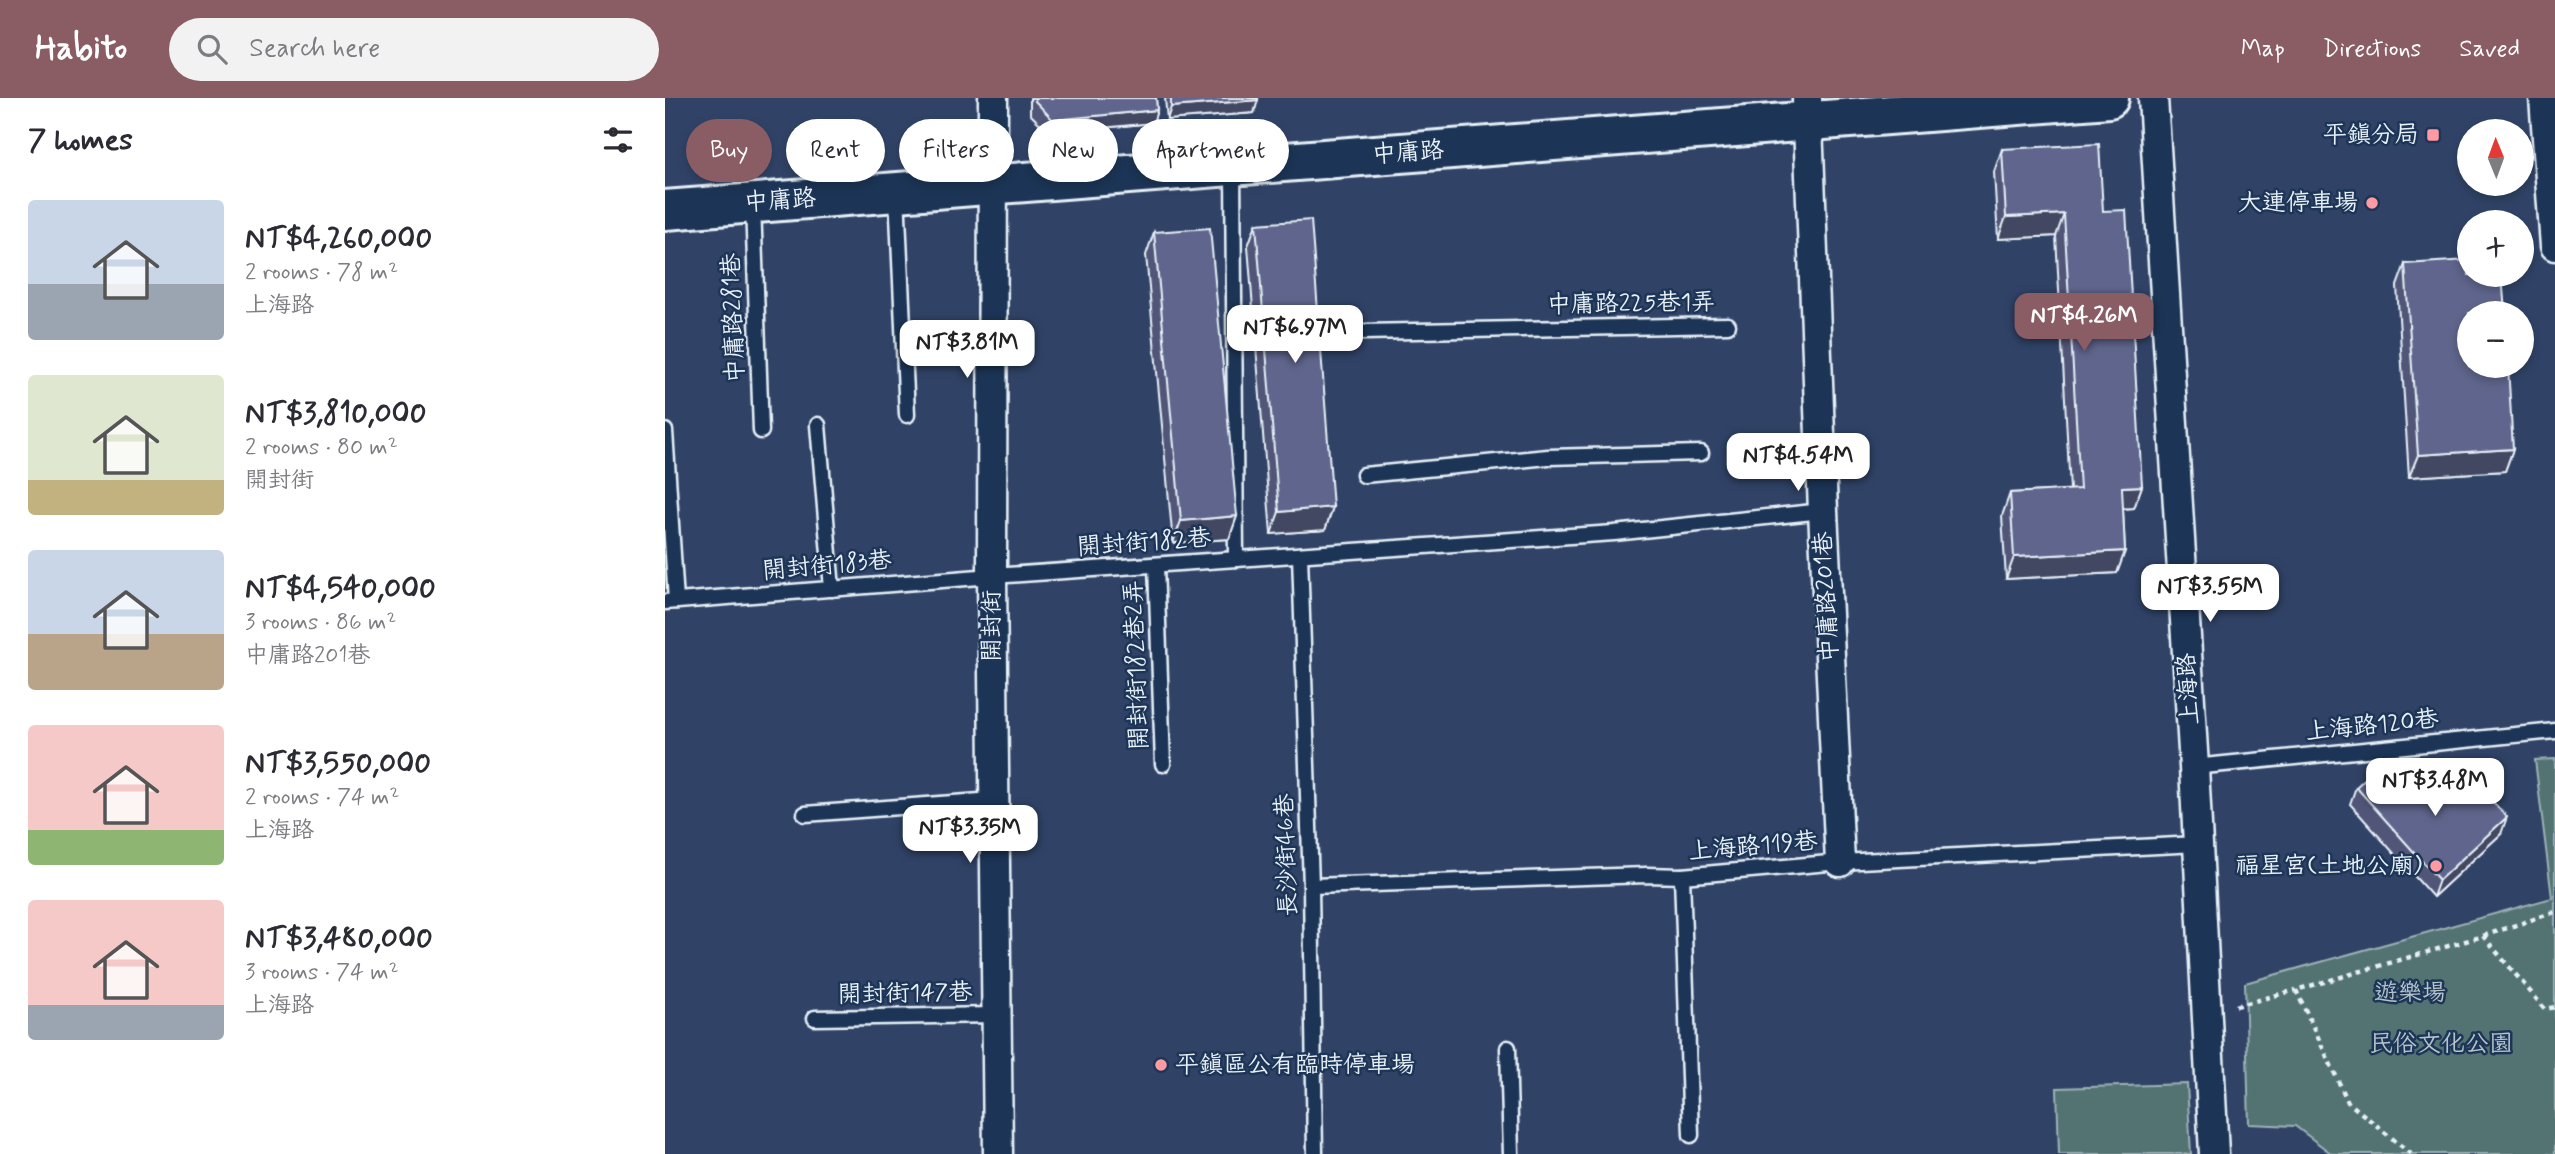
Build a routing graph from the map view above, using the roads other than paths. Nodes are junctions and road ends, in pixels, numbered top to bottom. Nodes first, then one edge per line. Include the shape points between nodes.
1 (993, 98) edge
2 (2109, 98) edge
3 (2153, 98) edge
4 (2544, 98) edge
5 (1807, 109) edge
6 (1289, 160) edge
7 (1132, 174) edge
8 (1233, 182) edge
9 (991, 185) junction
10 (897, 192) junction
11 (753, 203) junction
12 (665, 210) edge
13 (2555, 246) edge
14 (1728, 325) dead end
15 (1362, 332) dead end
16 (907, 415) dead end
17 (818, 425) dead end
18 (665, 431) edge
19 (761, 431) dead end
20 (1701, 453) dead end
21 (1364, 475) dead end
22 (1823, 511) junction
23 (1300, 555) junction
24 (1235, 559) junction
25 (1156, 565) junction
26 (992, 576) junction
27 (832, 589) junction
28 (670, 602) edge
29 (2555, 730) edge
30 (1163, 764) dead end
31 (2194, 767) junction
32 (994, 800) junction
33 (805, 814) dead end
34 (2198, 844) junction
35 (1840, 862) junction
36 (1682, 876) junction
37 (1311, 886) junction
38 (996, 1015) junction
39 (814, 1018) dead end
40 (1508, 1048) dead end
41 (1691, 1135) dead end
42 (998, 1154) edge
43 (1315, 1154) edge
44 (1511, 1154) edge
45 (2214, 1154) edge

1 - 9 street, 開封街
2 - 5 street, 中庸路
3 - 31 street, 上海路
4 - 13 street
5 - 6 street, 中庸路
5 - 22 street, 中庸路201巷
7 - 9 street, 中庸路
8 - 24 lane
9 - 10 street, 中庸路
9 - 26 street, 開封街
10 - 11 street, 中庸路
10 - 16 lane
11 - 12 street, 中庸路
11 - 19 lane, 中庸路281巷
14 - 15 lane, 中庸路225巷1弄
17 - 27 lane
18 - 28 lane
20 - 21 lane via 1548,457
22 - 23 lane, 開封街182巷 via 1614,533
22 - 35 street, 中庸路201巷
23 - 24 lane, 開封街182巷
23 - 37 lane, 長沙街46巷
24 - 25 lane, 開封街182巷
25 - 26 lane, 開封街182巷
25 - 30 lane, 開封街182巷2弄
26 - 27 lane, 開封街183巷
26 - 32 street, 開封街
27 - 28 lane, 開封街183巷
29 - 31 lane, 上海路120巷
31 - 34 street, 上海路
32 - 33 lane
32 - 38 street, 開封街
34 - 35 lane, 上海路119巷
34 - 45 street, 上海路
35 - 36 lane, 上海路119巷
36 - 37 lane, 上海路119巷
36 - 41 lane
37 - 43 lane, 長沙街46巷
38 - 39 lane, 開封街147巷
38 - 42 street, 開封街
40 - 44 lane

